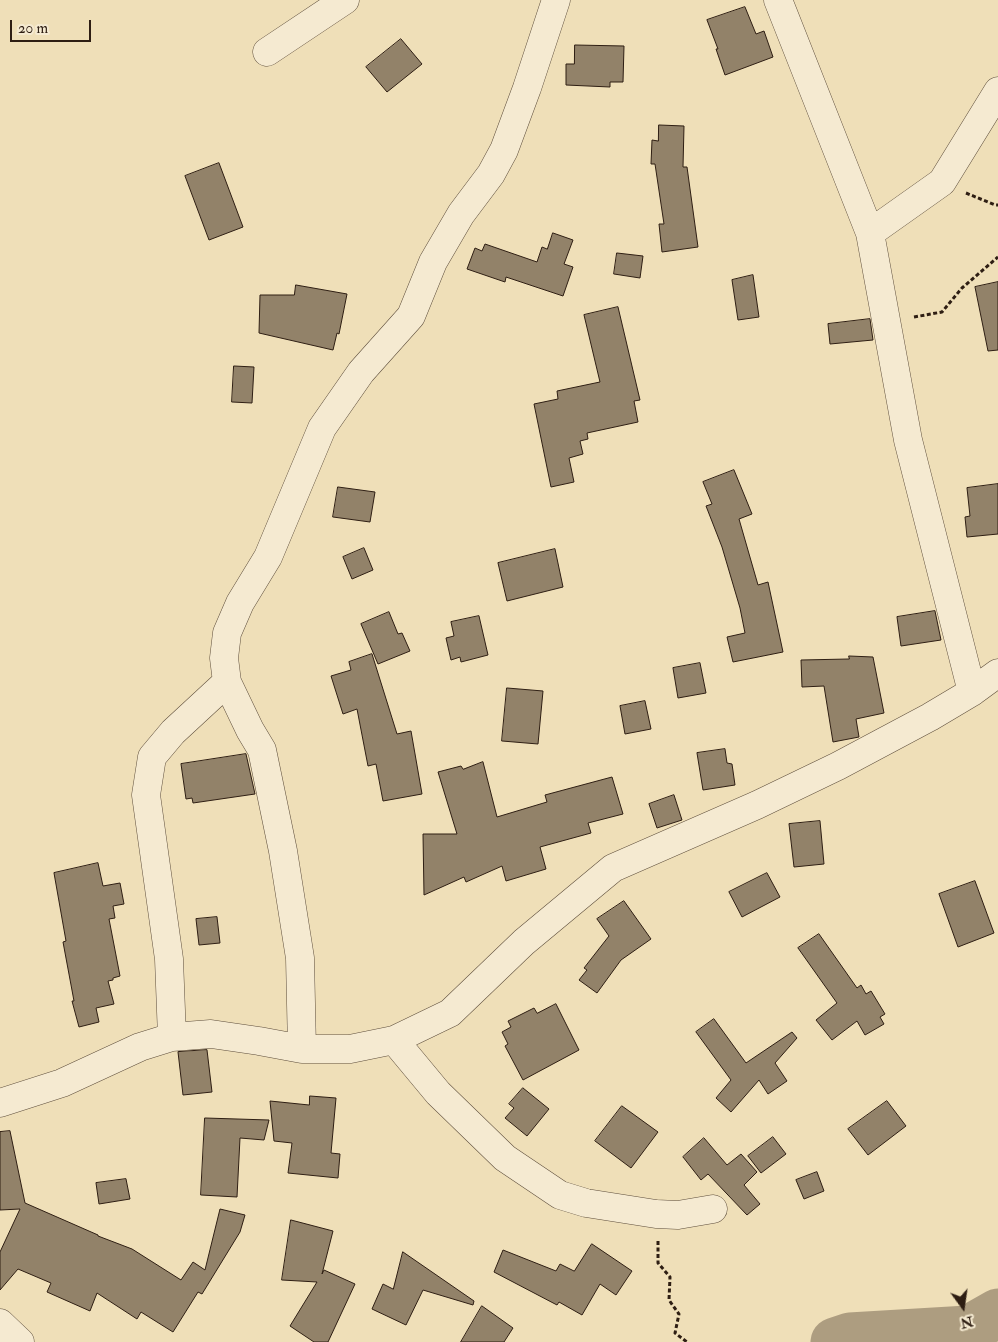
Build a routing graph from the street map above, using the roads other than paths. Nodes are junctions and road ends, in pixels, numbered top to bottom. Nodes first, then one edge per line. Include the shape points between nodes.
1 (345, 0) edge
2 (556, 0) edge
3 (778, 0) edge
4 (267, 52) dead end
5 (998, 91) edge
6 (870, 233) junction
7 (998, 673) edge
8 (227, 682) junction
9 (972, 692) junction
10 (172, 1037) junction
11 (394, 1040) junction
12 (302, 1049) junction
13 (0, 1103) edge
14 (713, 1209) dead end

1 - 4 street
2 - 8 street via 504,150 491,174 461,214 433,262 410,316 361,372 322,428 268,557 240,603 227,633 224,658
3 - 6 street
5 - 6 street via 942,182
6 - 9 street via 908,440
7 - 9 street
8 - 10 street via 173,732 152,758 146,795 169,959
8 - 12 street via 262,750 300,958
9 - 11 street via 838,766 613,868 524,942 450,1013
10 - 12 street via 211,1034
10 - 13 street via 62,1083
11 - 12 street via 350,1049
11 - 14 street via 438,1093 505,1158 560,1195 586,1203 656,1214 678,1215

